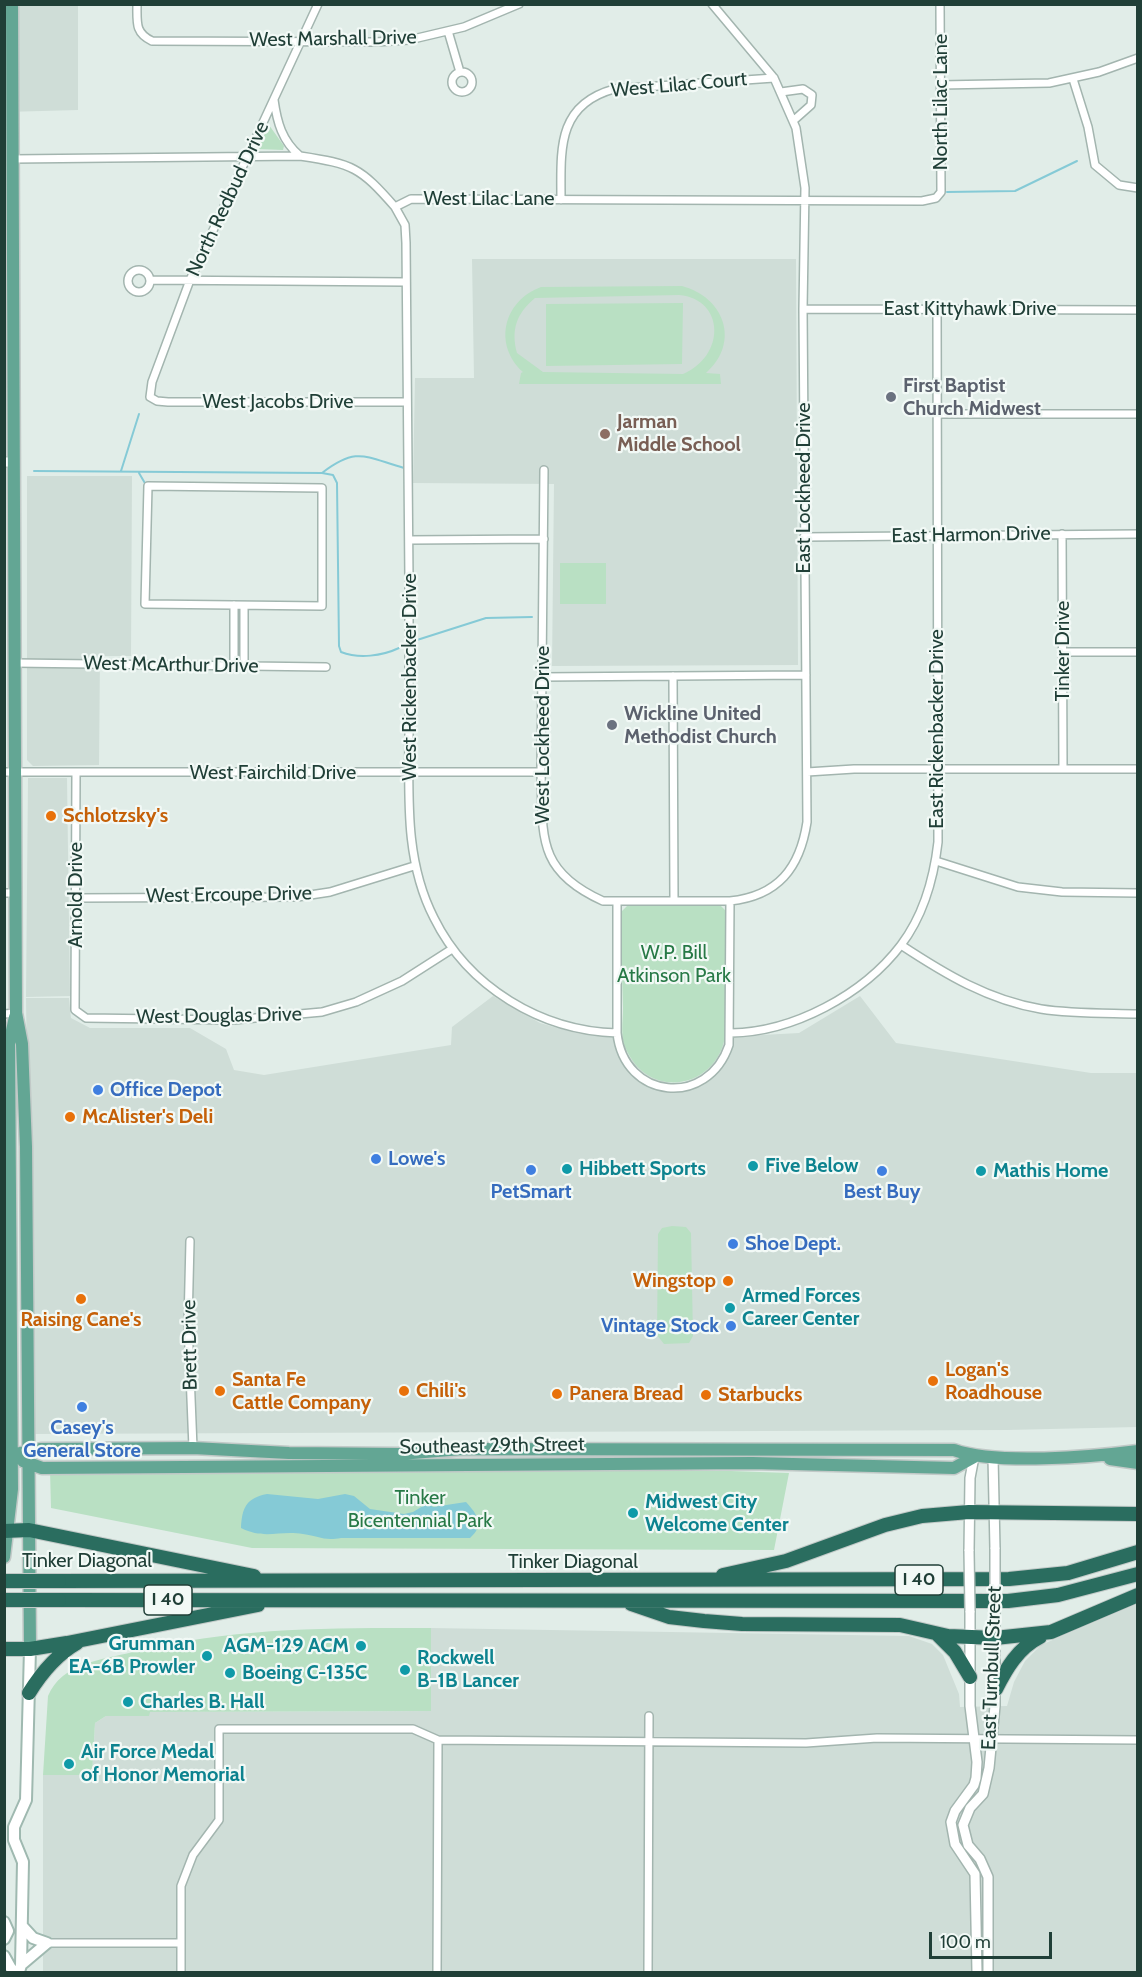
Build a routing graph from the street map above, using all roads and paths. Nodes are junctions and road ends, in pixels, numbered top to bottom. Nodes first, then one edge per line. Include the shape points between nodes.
1 (12, 4) edge
2 (137, 4) edge
3 (318, 4) edge
4 (519, 4) edge
5 (712, 4) edge
6 (940, 4) edge
7 (448, 31) junction
8 (303, 40) junction
9 (8, 41) edge
10 (1137, 58) edge
11 (460, 72) dead end
12 (774, 78) junction
13 (1073, 79) junction
14 (940, 85) junction
15 (781, 92) junction
16 (274, 99) junction
17 (793, 121) junction
18 (246, 156) junction
19 (300, 156) junction
20 (13, 159) junction
21 (1137, 188) edge
22 (936, 198) joint
23 (561, 200) junction
24 (805, 200) junction
25 (395, 207) junction
26 (151, 280) dead end
27 (190, 280) junction
28 (406, 282) junction
29 (936, 308) junction
30 (803, 309) junction
31 (1137, 310) edge
32 (9, 342) edge
33 (150, 397) joint
34 (407, 402) junction
35 (938, 414) junction
36 (1137, 414) edge
37 (9, 462) edge
38 (544, 470) dead end
39 (9, 496) edge
40 (1062, 534) junction
41 (1137, 534) edge
42 (936, 536) junction
43 (804, 537) junction
44 (544, 539) junction
45 (409, 540) junction
46 (234, 605) junction
47 (244, 606) junction
48 (1064, 652) junction
49 (1137, 652) edge
50 (15, 663) junction
51 (234, 666) junction
52 (244, 666) junction
53 (326, 667) dead end
54 (806, 675) junction
55 (673, 676) junction
56 (542, 677) junction
57 (938, 769) junction
58 (1063, 769) junction
59 (1137, 769) edge
60 (541, 772) junction
61 (807, 772) junction
62 (9, 773) edge
63 (409, 773) junction
64 (76, 774) junction
65 (936, 861) junction
66 (414, 866) junction
67 (10, 893) edge
68 (1137, 893) edge
69 (76, 898) junction
70 (617, 901) junction
71 (730, 901) junction
72 (674, 902) junction
73 (901, 945) junction
74 (452, 948) junction
75 (10, 1014) edge
76 (1137, 1014) edge
77 (79, 1015) joint
78 (618, 1033) junction
79 (731, 1033) junction
80 (7, 1137) edge
81 (190, 1241) dead end
82 (15, 1258) edge
83 (193, 1448) junction
84 (1137, 1451) edge
85 (8, 1455) edge
86 (27, 1456) junction
87 (1097, 1456) junction
88 (974, 1457) junction
89 (993, 1457) junction
90 (1137, 1463) edge
91 (969, 1512) junction
92 (996, 1513) junction
93 (1137, 1515) edge
94 (29, 1530) junction
95 (6, 1531) edge
96 (1137, 1552) edge
97 (4, 1557) edge
98 (1137, 1574) edge
99 (4, 1581) edge
100 (276, 1581) junction
101 (698, 1581) junction
102 (1137, 1596) edge
103 (4, 1600) edge
104 (278, 1600) junction
105 (617, 1600) junction
106 (1051, 1632) junction
107 (937, 1634) junction
108 (970, 1637) junction
109 (995, 1638) junction
110 (84, 1640) junction
111 (4, 1649) edge
112 (30, 1649) junction
113 (970, 1677) junction
114 (996, 1689) junction
115 (29, 1693) junction
116 (649, 1716) dead end
117 (974, 1739) junction
118 (990, 1739) junction
119 (438, 1740) junction
120 (1137, 1740) edge
121 (650, 1742) junction
122 (9, 1830) edge
123 (4, 1922) edge
124 (22, 1926) junction
125 (4, 1939) edge
126 (47, 1942) junction
127 (180, 1943) junction
128 (4, 1956) edge
129 (20, 1969) edge
130 (13, 1972) edge
131 (181, 1972) edge
132 (437, 1972) edge
133 (648, 1972) edge
134 (977, 1972) edge
135 (988, 1972) edge

1 - 9 main road
2 - 8 street, West Marshall Drive via 137,30 152,41
3 - 8 street, North Redbud Drive
4 - 7 street, West Marshall Drive
5 - 12 street, East Lockheed Drive
6 - 14 street, North Lilac Lane
7 - 8 street, West Marshall Drive via 409,40
7 - 11 street
8 - 16 street, North Redbud Drive
9 - 20 main road
10 - 13 street
12 - 15 street, East Lockheed Drive
12 - 23 street, West Lilac Court via 600,92 572,116 564,132
13 - 14 street
13 - 21 street via 1095,165 1119,184
14 - 22 street, North Lilac Lane via 941,192
15 - 17 street, East Lockheed Drive
15 - 17 street via 803,89 812,95 811,105
16 - 18 street, North Redbud Drive
16 - 19 street via 279,126
17 - 24 street, East Lockheed Drive
18 - 19 street, West Lilac Lane
18 - 20 street, West Lilac Lane
18 - 27 street, North Redbud Drive
19 - 25 street, West Lilac Lane via 355,167
20 - 32 main road
22 - 24 street, West Lilac Lane
23 - 24 street, West Lilac Lane
23 - 25 street, West Lilac Lane via 411,199
24 - 30 street, East Lockheed Drive
25 - 28 street, West Rickenbacker Drive via 405,225
26 - 27 street
27 - 28 street
27 - 33 street, North Redbud Drive
28 - 34 street, West Rickenbacker Drive
29 - 30 street, East Kittyhawk Drive
29 - 31 street, East Kittyhawk Drive
29 - 35 street, East Rickenbacker Drive
30 - 43 street, East Lockheed Drive
32 - 37 main road
33 - 34 street, West Jacobs Drive via 168,402
34 - 45 street, West Rickenbacker Drive
35 - 36 street
35 - 42 street, East Rickenbacker Drive
37 - 39 main road
38 - 44 street, West Lockheed Drive
39 - 50 main road
40 - 41 street, East Harmon Drive
40 - 42 street, East Harmon Drive
40 - 48 street, Tinker Drive
42 - 43 street, East Harmon Drive
42 - 57 street, East Rickenbacker Drive
43 - 54 street, East Lockheed Drive
44 - 45 street
44 - 56 street, West Lockheed Drive
45 - 63 street, West Rickenbacker Drive
46 - 47 street
46 - 47 street via 145,604 148,486 322,488 322,606
46 - 51 street
47 - 52 street
48 - 49 street
48 - 58 street, Tinker Drive
50 - 51 street, West McArthur Drive
50 - 62 main road
51 - 52 street, West McArthur Drive
52 - 53 street, West McArthur Drive
54 - 55 street
54 - 61 street, East Lockheed Drive
55 - 56 street
55 - 72 street
56 - 60 street, West Lockheed Drive
57 - 58 street
57 - 61 street
57 - 65 street, East Rickenbacker Drive
58 - 59 street
60 - 63 street, West Fairchild Drive
60 - 70 street, West Lockheed Drive via 543,830 550,860 566,879 586,893 603,901
61 - 71 street, East Lockheed Drive via 807,822 798,857 788,873 770,889 750,899
62 - 64 street, West Fairchild Drive
62 - 67 main road
63 - 64 street, West Fairchild Drive
63 - 66 street, West Rickenbacker Drive
64 - 69 street, Arnold Drive
65 - 68 street via 1017,887
65 - 73 street, East Rickenbacker Drive via 916,919
66 - 69 street, West Ercoupe Drive via 330,892 297,897
66 - 74 street, West Rickenbacker Drive via 433,918
67 - 75 main road
69 - 77 street, Arnold Drive via 75,1010
70 - 72 street, West Lockheed Drive
70 - 78 street
71 - 72 street, East Lockheed Drive
71 - 79 street
73 - 76 street via 942,973 1004,1000 1062,1011
73 - 79 street, East Rickenbacker Drive via 854,989 821,1010 777,1027
74 - 77 street, West Douglas Drive via 402,981 322,1012 233,1020
74 - 78 street, West Rickenbacker Drive via 477,975 528,1012 572,1028
75 - 80 main road
75 - 82 main road via 22,1044
78 - 79 street via 620,1050 636,1074 651,1083 675,1089 692,1086 712,1073 726,1056
80 - 82 main road
81 - 83 street, Brett Drive via 188,1324
82 - 85 main road
82 - 86 main road
83 - 86 main road, Southeast 29th Street
83 - 88 main road, Southeast 29th Street via 400,1454 472,1449 954,1450
84 - 87 main road, Southeast 29th Street
85 - 86 main road, Southeast 29th Street
85 - 95 main road via 12,1489
86 - 88 main road, Southeast 29th Street via 42,1468 719,1463 954,1468
86 - 94 main road
87 - 89 main road, Southeast 29th Street
87 - 90 main road, Southeast 29th Street
88 - 89 main road, Southeast 29th Street
88 - 91 street, East Turnbull Street
89 - 92 street, East Turnbull Street
91 - 92 highway
91 - 101 highway via 904,1519 802,1556
91 - 108 street, East Turnbull Street, bridge
92 - 93 highway
92 - 109 street, East Turnbull Street, bridge
94 - 95 highway
94 - 100 highway
94 - 112 main road
95 - 97 main road
96 - 101 highway, Tinker Diagonal / I 40 via 1068,1573 1029,1578
98 - 105 highway, Tinker Diagonal / I 40 via 1058,1595 1008,1601
99 - 100 highway, Tinker Diagonal / I 40, bridge
100 - 101 highway, Tinker Diagonal / I 40
102 - 106 highway
103 - 104 highway, Tinker Diagonal / I 40, bridge
104 - 105 highway, Tinker Diagonal / I 40
104 - 110 highway
105 - 107 highway via 669,1617 704,1621 900,1624
106 - 109 highway
106 - 114 highway via 1023,1649
107 - 108 highway
107 - 113 highway via 955,1652
108 - 109 highway
108 - 113 street, East Turnbull Street
109 - 114 street, East Turnbull Street
110 - 112 highway
110 - 115 highway via 56,1659
111 - 112 highway
112 - 115 main road
113 - 117 street, East Turnbull Street
114 - 118 street, East Turnbull Street
115 - 122 main road via 26,1800
116 - 121 street
117 - 118 street
117 - 121 street
117 - 134 street, East Turnbull Street via 974,1785 951,1822 955,1844 975,1874
118 - 120 street
118 - 135 street, East Turnbull Street via 985,1788 963,1825 968,1845 988,1877
119 - 121 street
119 - 127 street via 413,1729 219,1729 219,1820 193,1855 181,1886
119 - 132 street
121 - 133 street
122 - 124 main road via 23,1862
123 - 125 main road via 8,1931
124 - 126 main road via 33,1938
124 - 129 main road
126 - 127 street
126 - 129 main road
127 - 131 street
128 - 130 main road

